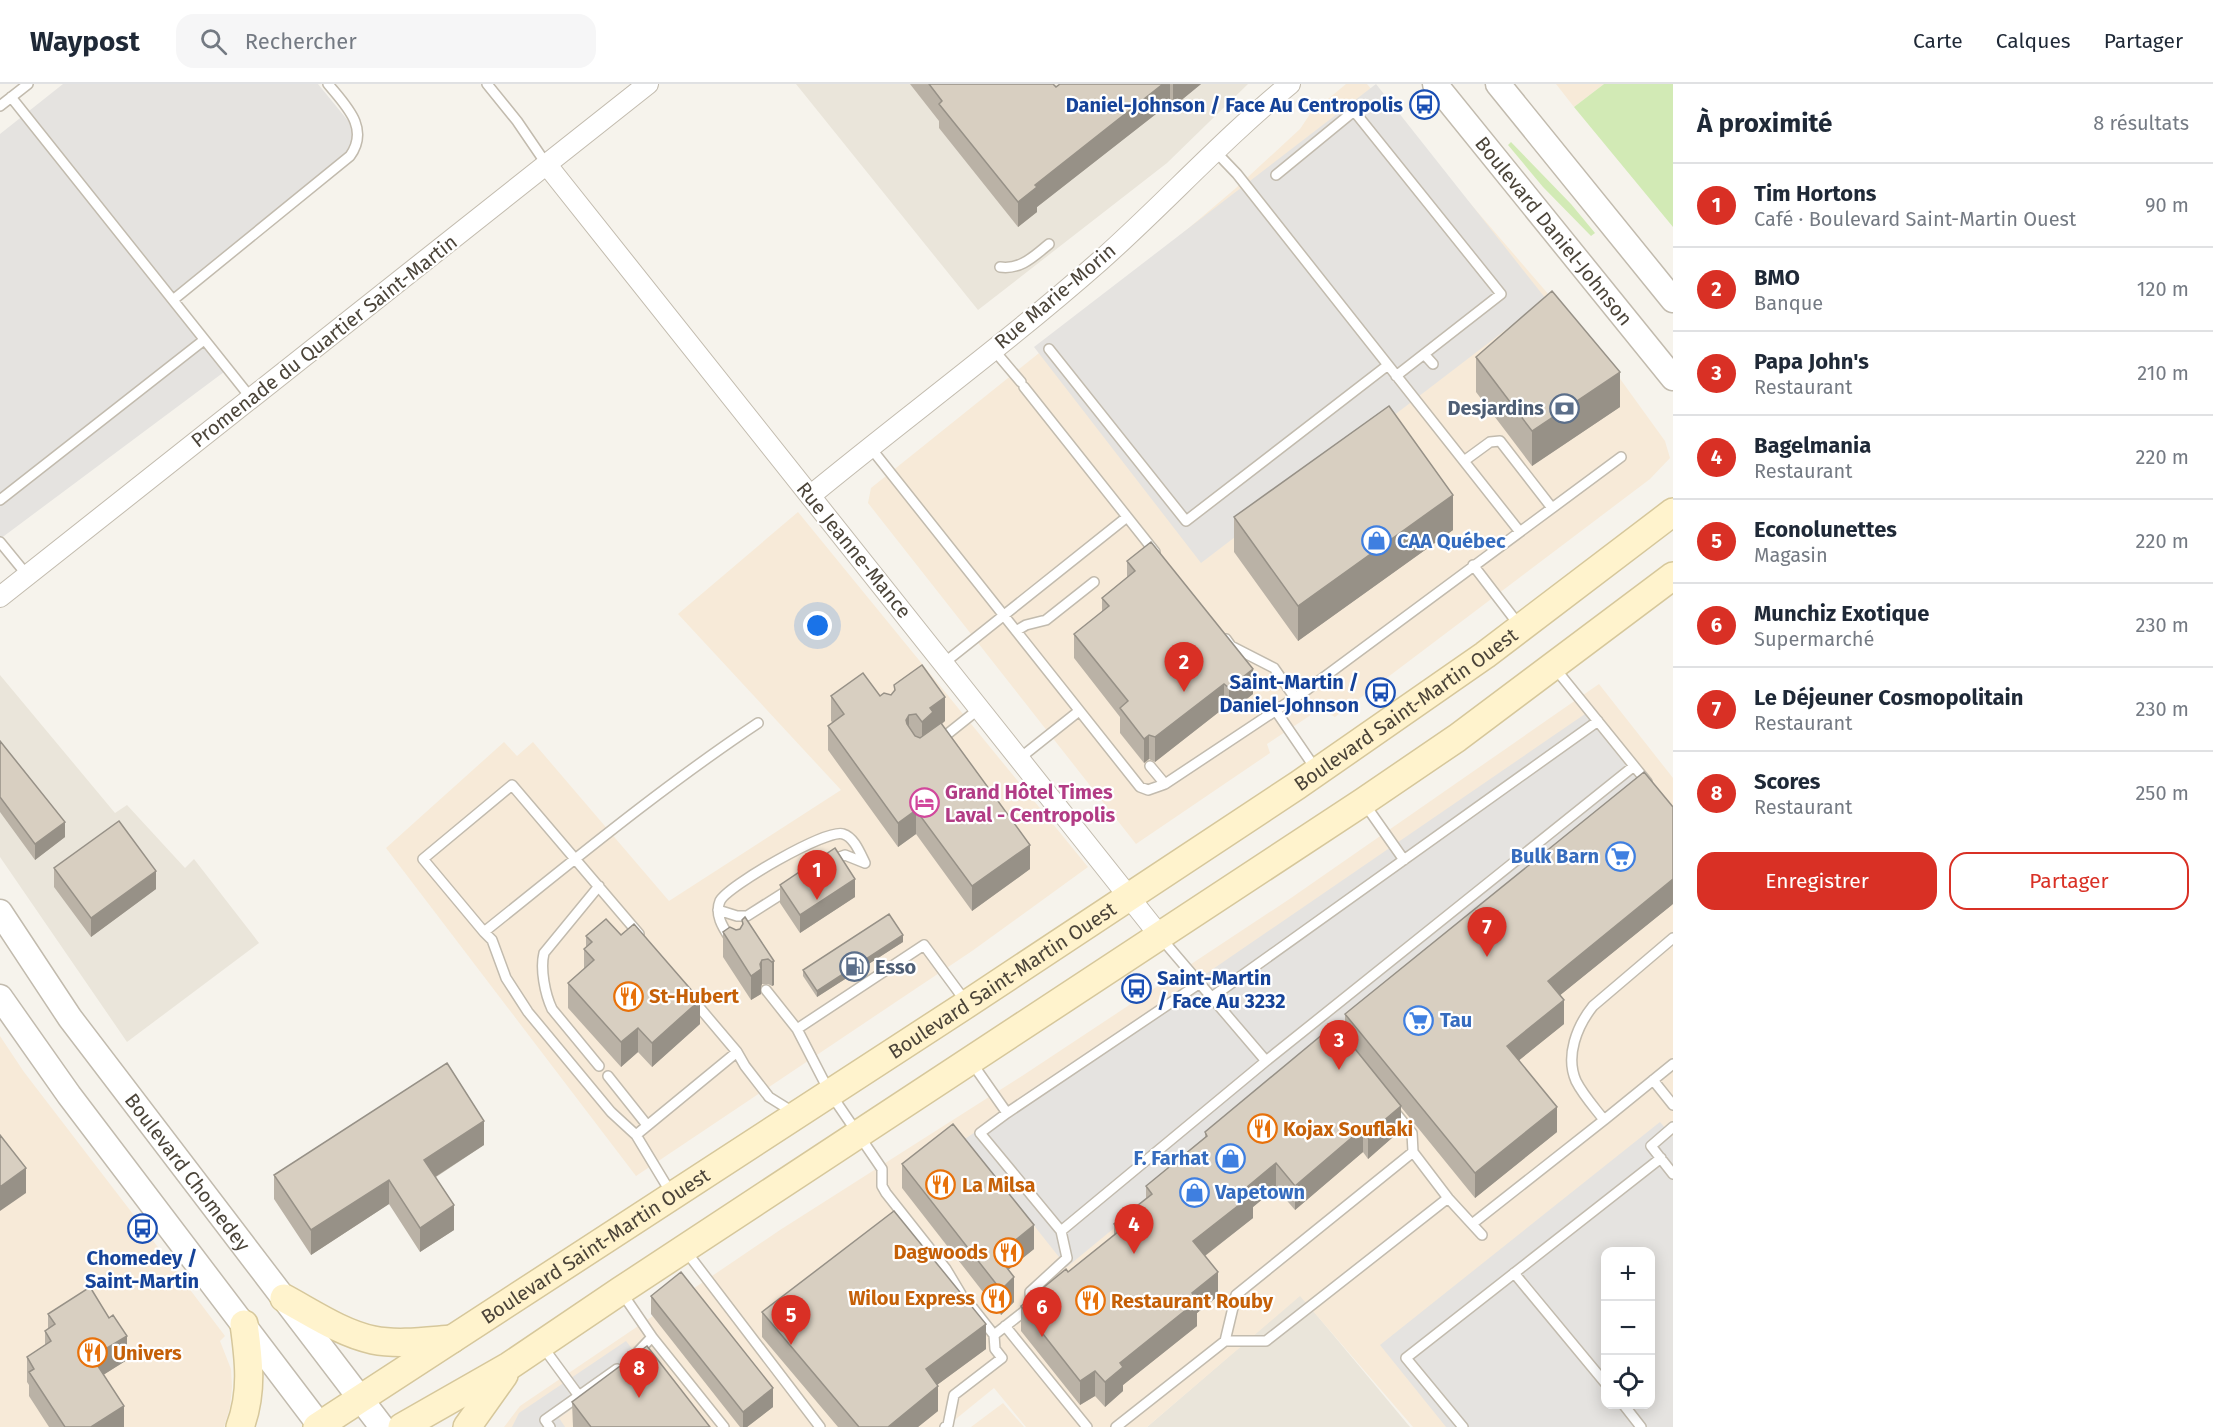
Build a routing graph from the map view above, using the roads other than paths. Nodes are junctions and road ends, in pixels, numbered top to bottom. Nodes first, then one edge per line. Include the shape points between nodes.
1 (28, 84) edge
2 (328, 84) edge
3 (487, 84) edge
4 (648, 84) edge
5 (1290, 84) edge
6 (1435, 84) edge
7 (1498, 84) edge
8 (11, 97) junction
9 (0, 106) edge
10 (1215, 151) junction
11 (547, 165) junction
12 (1276, 175) dead end
13 (1049, 244) dead end
14 (1000, 267) dead end
15 (173, 300) junction
16 (1673, 300) edge
17 (204, 340) junction
18 (993, 348) junction
19 (1049, 349) dead end
20 (1424, 354) junction
21 (1433, 364) dead end
22 (1388, 365) junction
23 (1396, 376) junction
24 (1673, 378) edge
25 (251, 398) junction
26 (870, 447) junction
27 (1621, 457) dead end
28 (1464, 461) junction
29 (810, 495) junction
30 (0, 500) edge
31 (1552, 508) junction
32 (1673, 512) edge
33 (1127, 517) junction
34 (1520, 532) junction
35 (0, 542) edge
36 (1161, 560) edge
37 (1473, 565) junction
38 (27, 575) junction
39 (1673, 576) edge
40 (1094, 582) dead end
41 (0, 597) edge
42 (1003, 614) junction
43 (1521, 627) junction
44 (1217, 629) edge
45 (1016, 631) junction
46 (944, 663) junction
47 (1553, 666) junction
48 (1295, 698) junction
49 (980, 708) junction
50 (1079, 711) junction
51 (1276, 711) junction
52 (1598, 721) junction
53 (758, 723) dead end
54 (929, 749) edge
55 (1020, 758) junction
56 (1150, 765) dead end
57 (1634, 766) junction
58 (1318, 772) junction
59 (1165, 784) junction
60 (1654, 790) edge
61 (1363, 802) junction
62 (575, 859) junction
63 (1404, 860) junction
64 (821, 866) edge
65 (599, 886) junction
66 (793, 886) edge
67 (1130, 897) junction
68 (718, 910) junction
69 (0, 912) edge
70 (484, 932) junction
71 (1160, 936) junction
72 (1673, 938) edge
73 (647, 945) edge
74 (736, 948) edge
75 (1200, 983) junction
76 (684, 989) edge
77 (766, 990) dead end
78 (0, 997) edge
79 (1212, 998) junction
80 (967, 1004) junction
81 (797, 1029) junction
82 (737, 1052) junction
83 (970, 1061) junction
84 (1266, 1061) junction
85 (1673, 1064) edge
86 (599, 1066) dead end
87 (608, 1076) dead end
88 (1653, 1080) junction
89 (830, 1093) junction
90 (1673, 1105) edge
91 (1390, 1106) edge
92 (1007, 1113) junction
93 (798, 1114) junction
94 (1604, 1120) junction
95 (647, 1125) junction
96 (1673, 1127) edge
97 (859, 1134) junction
98 (636, 1135) junction
99 (1413, 1152) junction
100 (1661, 1158) junction
101 (1673, 1173) edge
102 (673, 1196) junction
103 (1449, 1198) junction
104 (1472, 1224) junction
105 (1061, 1231) junction
106 (1482, 1235) dead end
107 (684, 1249) junction
108 (1514, 1273) junction
109 (620, 1291) junction
110 (284, 1298) junction
111 (244, 1324) junction
112 (1005, 1326) junction
113 (994, 1335) junction
114 (652, 1337) junction
115 (453, 1339) junction
116 (1225, 1341) junction
117 (541, 1345) junction
118 (509, 1366) junction
119 (1601, 1379) edge
120 (579, 1396) junction
121 (361, 1399) junction
122 (1627, 1409) edge
123 (319, 1426) edge
124 (240, 1427) edge
125 (382, 1427) edge
126 (402, 1427) edge
127 (467, 1427) edge
128 (550, 1427) edge
129 (724, 1427) edge
130 (820, 1427) edge
131 (945, 1427) edge
132 (1087, 1427) edge
133 (1116, 1427) edge
134 (1463, 1427) edge
135 (1641, 1427) edge

1 - 8 lane
2 - 15 lane via 357,124 357,145 350,156
3 - 11 lane
4 - 11 street, Promenade du Quartier Saint-Martin
5 - 10 street, Rue Marie-Morin
6 - 24 street, Boulevard Daniel-Johnson
7 - 16 street
8 - 9 lane
8 - 15 lane
10 - 18 street, Rue Marie-Morin via 1102,258
10 - 22 lane
11 - 25 street, Promenade du Quartier Saint-Martin
11 - 29 street, Rue Jeanne-Mance
12 - 20 lane via 1354,111 1501,294
13 - 14 lane via 1018,266
15 - 17 lane
17 - 25 lane
17 - 30 lane
18 - 26 street, Rue Marie-Morin
18 - 33 lane
19 - 22 lane via 1186,521
20 - 21 lane
20 - 23 lane
22 - 23 lane
23 - 28 lane
25 - 38 street, Promenade du Quartier Saint-Martin
26 - 29 street, Rue Marie-Morin
26 - 42 lane
27 - 31 lane
28 - 31 lane via 1490,442 1500,441
28 - 34 lane
29 - 46 street, Rue Jeanne-Mance
31 - 34 lane
32 - 43 main road, Boulevard Saint-Martin Ouest
33 - 36 lane
33 - 42 lane
34 - 37 lane
35 - 38 lane
37 - 43 lane
37 - 48 lane
38 - 41 street, Promenade du Quartier Saint-Martin
39 - 47 main road
40 - 45 lane via 1046,620
42 - 45 lane
42 - 46 lane
43 - 58 main road, Boulevard Saint-Martin Ouest
44 - 48 lane via 1231,646 1274,668
45 - 50 lane
46 - 49 street, Rue Jeanne-Mance
47 - 52 lane
47 - 61 main road
48 - 51 lane
49 - 54 lane
49 - 55 street, Rue Jeanne-Mance
50 - 55 lane
50 - 59 lane via 1140,787 1148,790
51 - 58 lane
51 - 59 lane
52 - 57 lane
52 - 63 lane
53 - 62 lane via 674,781
55 - 67 street, Rue Jeanne-Mance
56 - 59 lane
57 - 60 lane
57 - 84 lane via 1323,1021
58 - 67 main road, Boulevard Saint-Martin Ouest
61 - 63 lane
61 - 71 main road
62 - 65 lane
62 - 70 lane
62 - 70 lane via 512,785 423,859
63 - 79 lane
64 - 68 lane via 845,855 865,863 850,838 830,834 773,862 728,892
65 - 73 lane
65 - 86 lane via 544,953 543,966 552,1009
66 - 68 lane via 743,917
67 - 71 street, Rue Jeanne-Mance
67 - 80 main road, Boulevard Saint-Martin Ouest
68 - 74 lane
69 - 110 street, Boulevard Chomedey via 70,1018
70 - 98 lane via 492,940 506,978 528,1012 611,1112
71 - 75 lane
71 - 83 main road
72 - 94 lane via 1593,1006 1576,1036 1572,1059 1576,1081
75 - 79 lane
75 - 92 lane
76 - 82 lane
77 - 81 lane
78 - 111 street via 69,1095
79 - 84 lane
80 - 81 lane via 924,945
80 - 89 main road, Boulevard Saint-Martin Ouest
81 - 89 lane
82 - 93 lane via 769,1097
82 - 95 lane
83 - 92 lane
83 - 97 main road
84 - 105 lane
85 - 88 lane
87 - 95 lane
88 - 90 lane
88 - 94 lane
89 - 93 main road, Boulevard Saint-Martin Ouest
89 - 97 lane
91 - 99 lane via 1412,1133
92 - 105 lane via 980,1133
93 - 102 main road, Boulevard Saint-Martin Ouest
94 - 104 lane
95 - 98 lane
96 - 100 lane via 1651,1146
97 - 107 main road
97 - 113 lane via 882,1169 886,1193
98 - 102 lane
99 - 103 lane
99 - 116 lane via 1236,1295
100 - 101 lane
100 - 108 lane
102 - 115 main road, Boulevard Saint-Martin Ouest
103 - 104 lane
103 - 116 lane via 1266,1341
104 - 106 lane
105 - 112 lane via 1067,1258 1030,1292 1031,1306
107 - 109 main road
107 - 130 lane
108 - 119 lane
108 - 134 lane via 1406,1358
109 - 114 lane
109 - 117 main road
110 - 115 main road via 341,1329 369,1339
110 - 121 street, Boulevard Chomedey
111 - 123 street
111 - 124 main road via 250,1385
112 - 113 lane
112 - 132 lane
113 - 131 lane via 995,1349 1002,1358 954,1395
114 - 120 lane via 638,1354
114 - 129 lane
115 - 121 main road, Boulevard Saint-Martin Ouest
116 - 133 lane
117 - 118 main road
117 - 120 lane
118 - 126 main road
118 - 127 main road
120 - 128 lane via 545,1420
121 - 123 main road, Boulevard Saint-Martin Ouest
121 - 125 street, Boulevard Chomedey
122 - 135 lane

